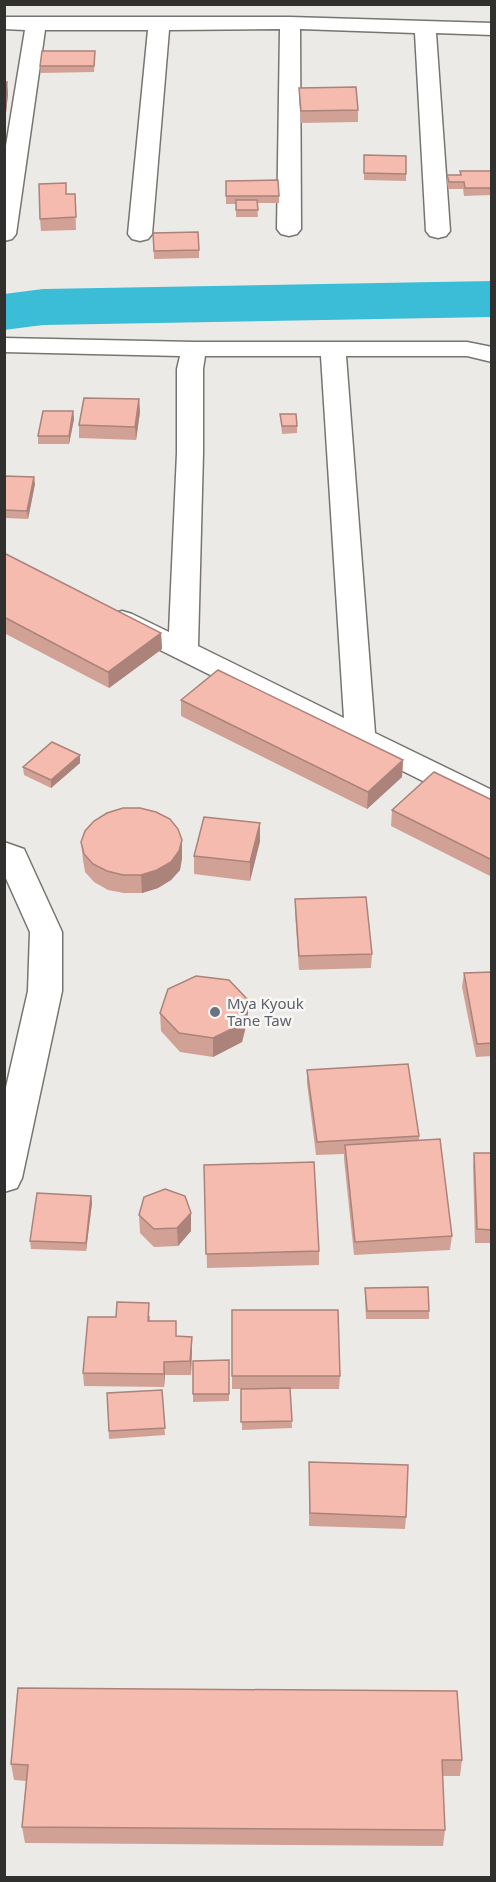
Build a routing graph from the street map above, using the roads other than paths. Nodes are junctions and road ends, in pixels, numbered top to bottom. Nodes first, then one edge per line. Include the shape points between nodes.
1 (4, 23) edge
2 (159, 23) junction
3 (290, 23) junction
4 (36, 24) junction
5 (425, 26) junction
6 (492, 29) edge
7 (289, 229) dead end
8 (438, 231) dead end
9 (4, 234) edge
10 (140, 234) dead end
11 (4, 345) edge
12 (194, 349) junction
13 (333, 349) junction
14 (492, 355) edge
15 (99, 608) edge
16 (183, 651) junction
17 (360, 738) junction
18 (492, 802) edge
19 (4, 853) edge
20 (18, 1056) edge
21 (4, 1178) edge

1 - 4 street
2 - 3 street
2 - 4 street
2 - 10 street
3 - 5 street
3 - 7 street
4 - 9 street
5 - 6 street
5 - 8 street
11 - 12 street
12 - 13 street
12 - 16 street via 190,369
13 - 14 street via 467,349
13 - 17 street
15 - 16 street
16 - 17 street
17 - 18 street
19 - 20 street via 13,857 46,932 45,991
20 - 21 street

